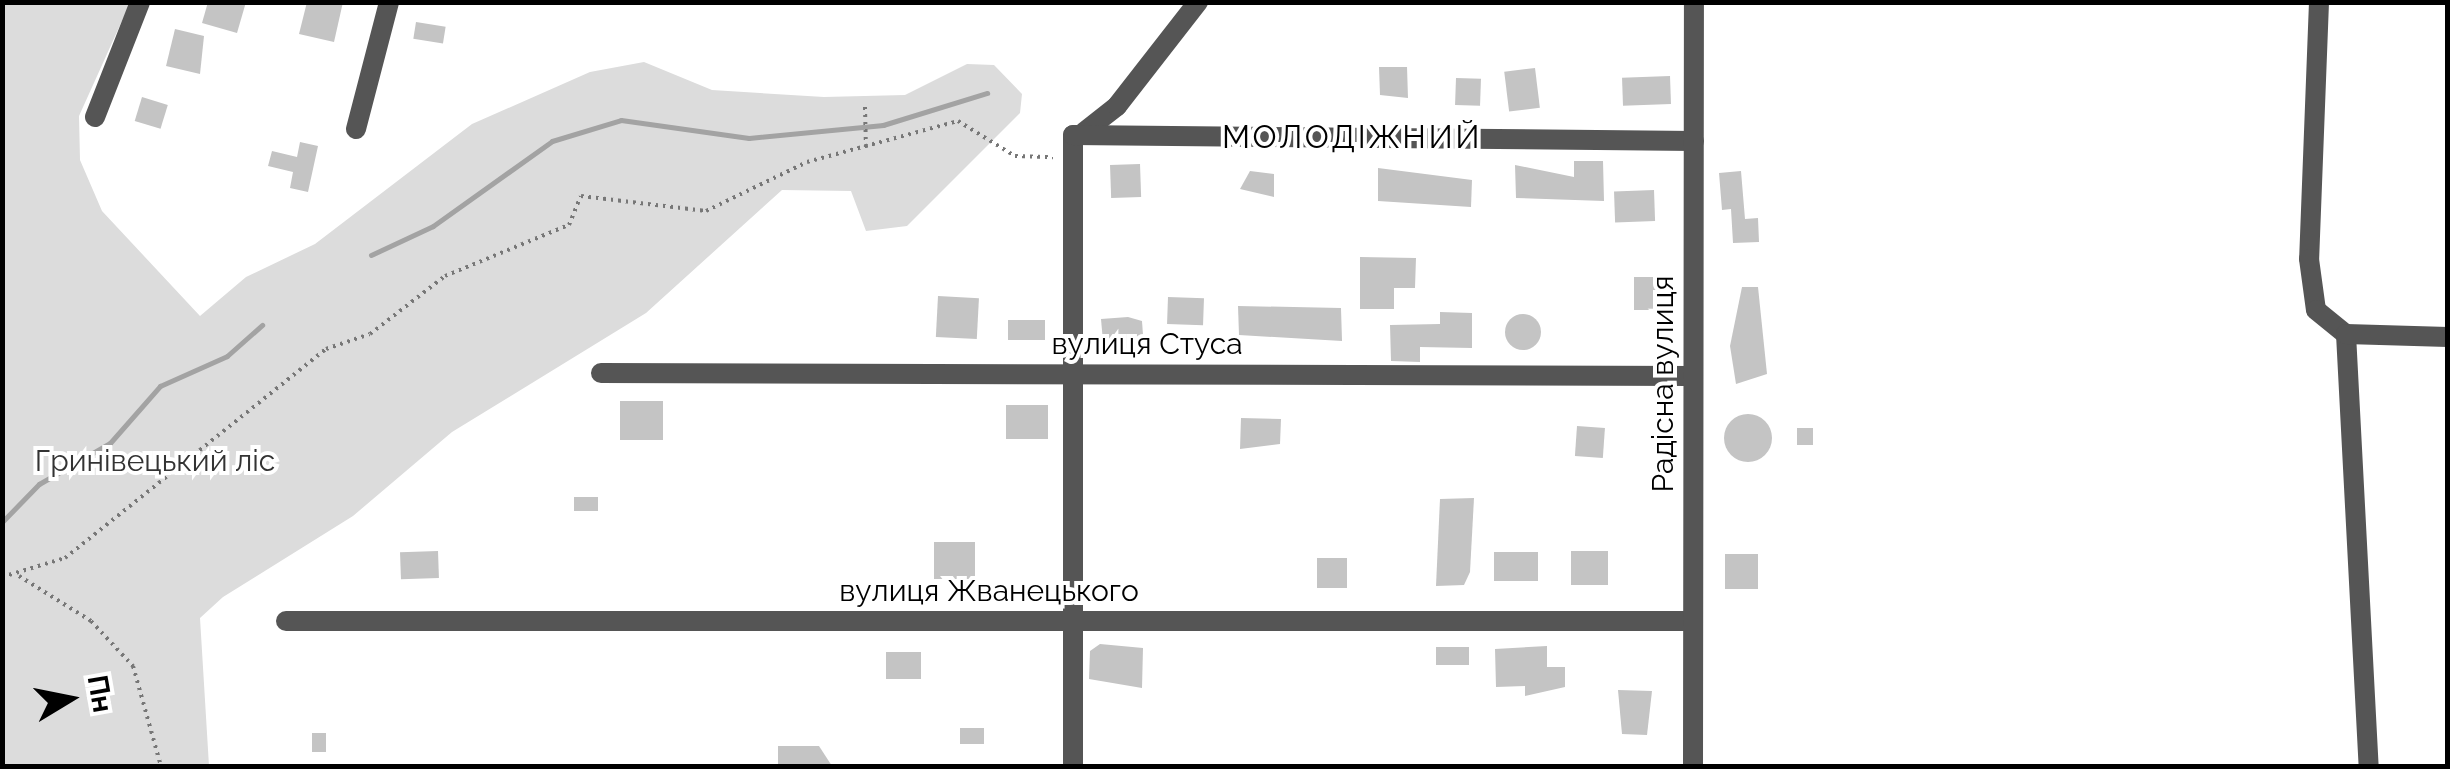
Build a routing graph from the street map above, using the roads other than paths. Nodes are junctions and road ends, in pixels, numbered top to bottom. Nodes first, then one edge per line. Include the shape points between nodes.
1 (140, 2) edge
2 (389, 2) edge
3 (1198, 2) edge
4 (1694, 2) edge
5 (2319, 2) edge
6 (94, 118) dead end
7 (356, 129) dead end
8 (1075, 141) junction
9 (1694, 141) junction
10 (2346, 334) junction
11 (2448, 338) edge
12 (601, 373) dead end
13 (1079, 374) junction
14 (1693, 376) junction
15 (286, 621) dead end
16 (1075, 621) junction
17 (1693, 621) junction
18 (1073, 766) edge
19 (1694, 766) edge
20 (2369, 766) edge

1 - 6 street
2 - 7 street
3 - 8 street via 1117,106
4 - 9 street, Радісна вулиця
5 - 10 street via 2309,259 2316,310
8 - 9 street
8 - 13 street
9 - 14 street, Радісна вулиця
10 - 11 street
10 - 20 street
12 - 13 street, вулиця Стуса
13 - 14 street, вулиця Стуса
13 - 16 street
14 - 17 street, Радісна вулиця
15 - 16 street, вулиця Жванецького
16 - 17 street, вулиця Жванецького
16 - 18 street
17 - 19 street, Радісна вулиця

